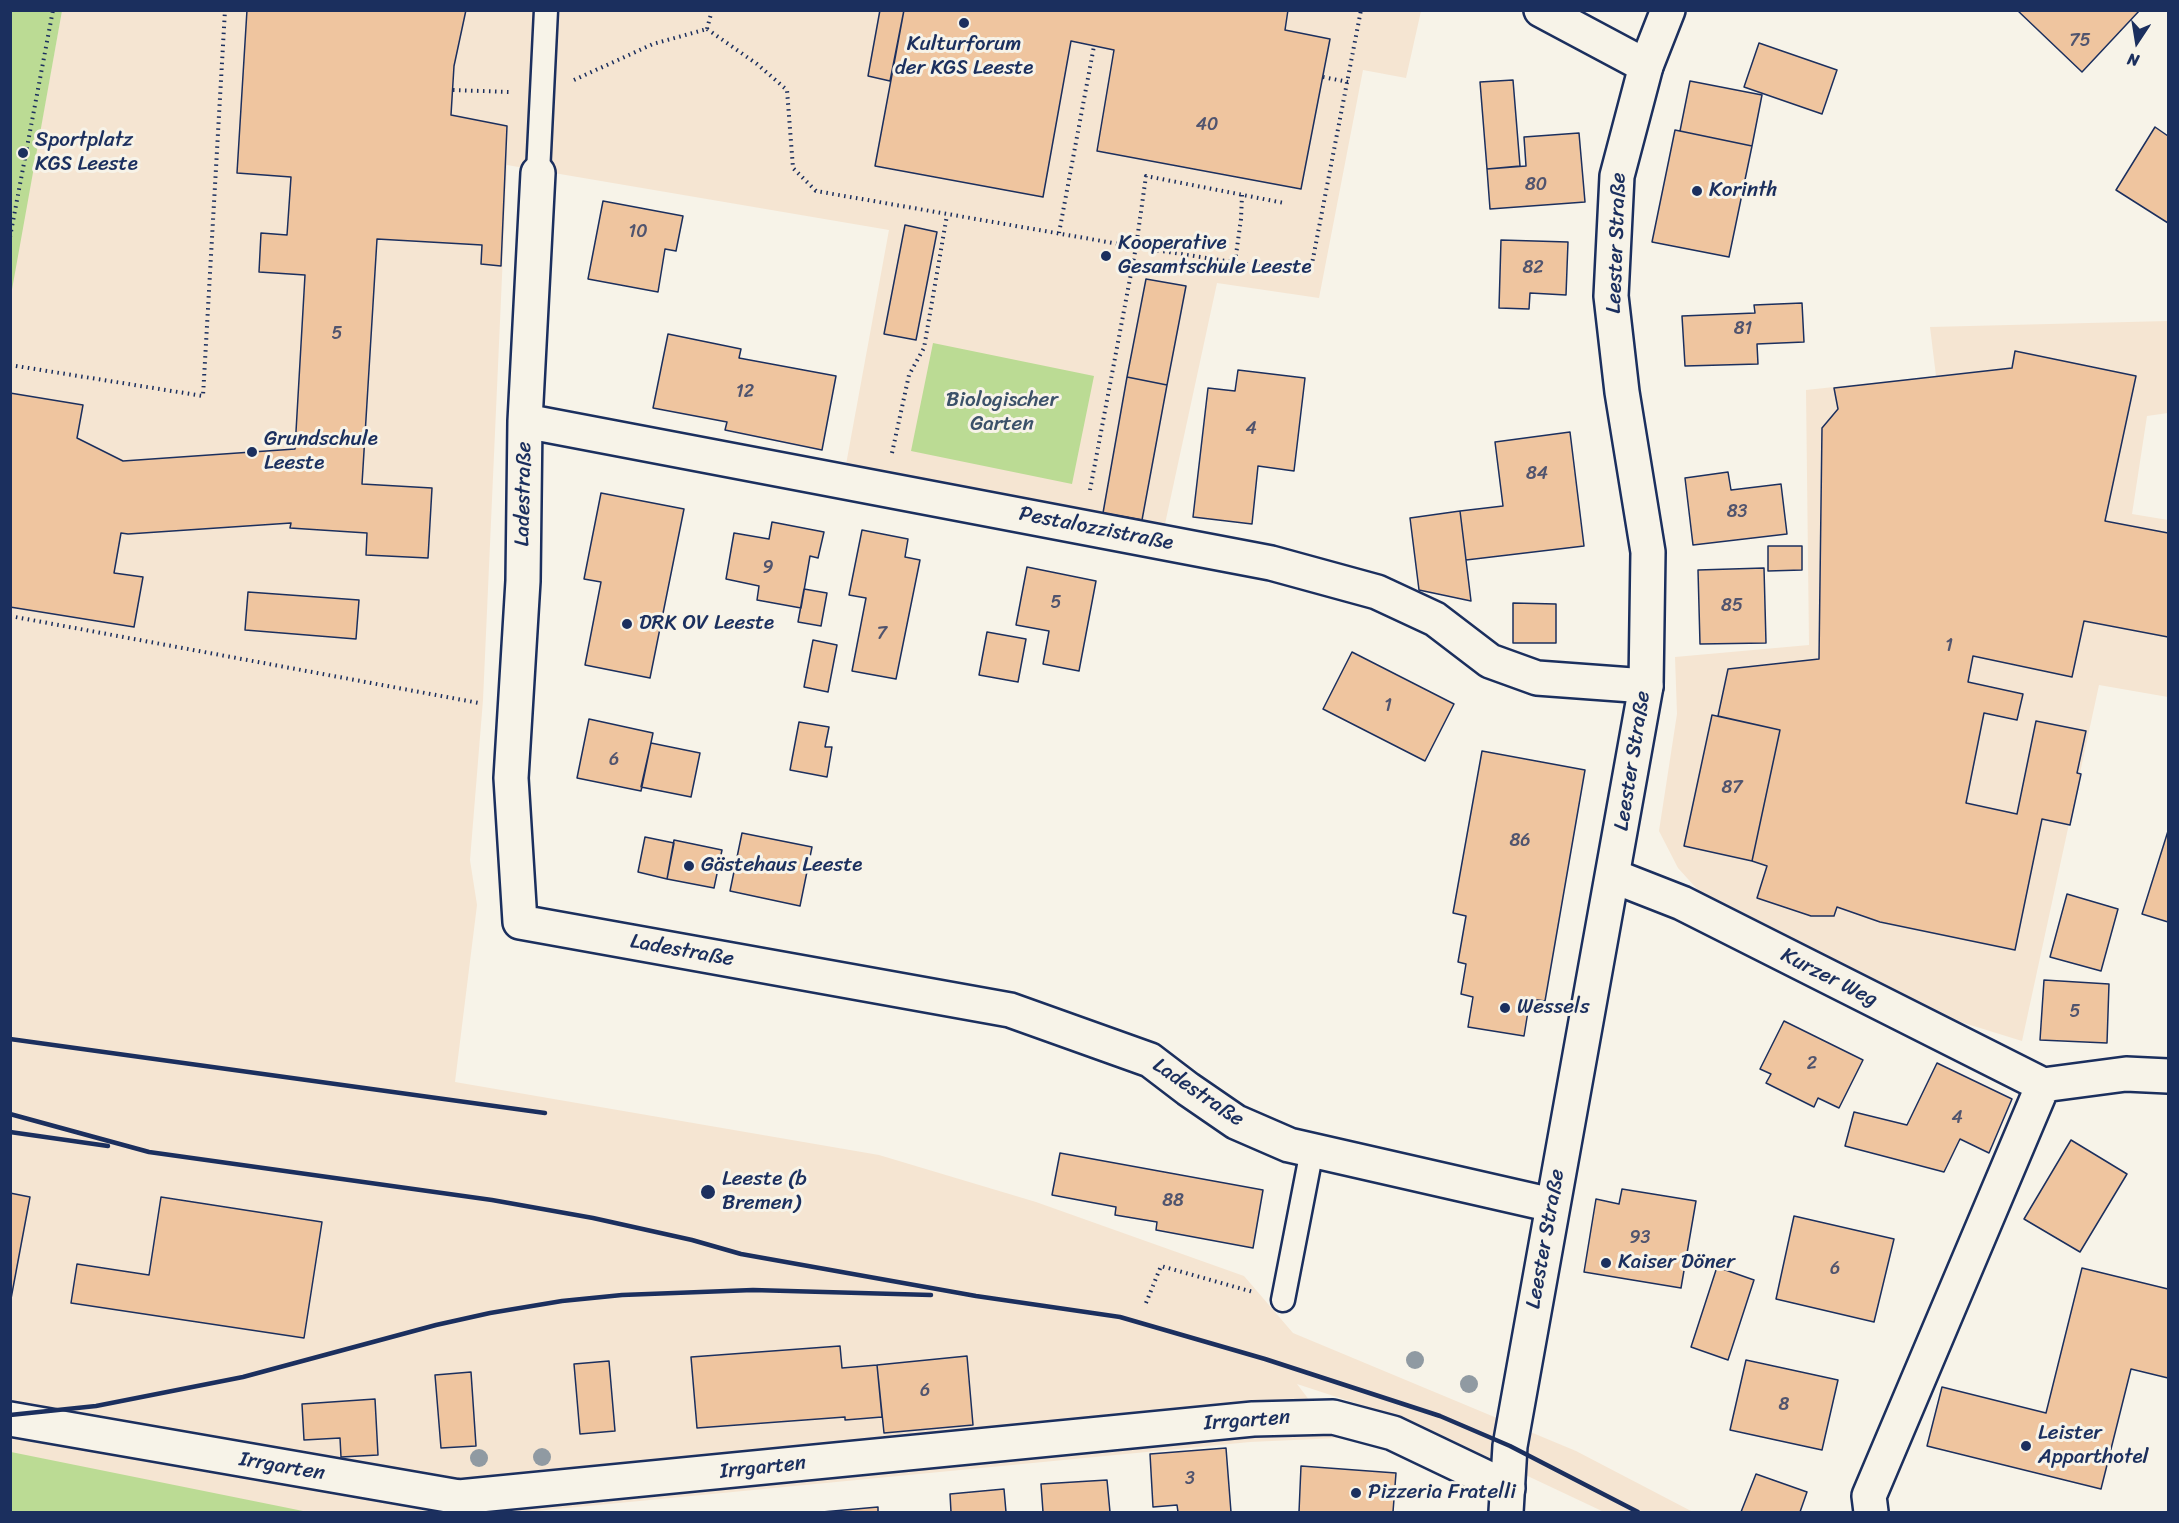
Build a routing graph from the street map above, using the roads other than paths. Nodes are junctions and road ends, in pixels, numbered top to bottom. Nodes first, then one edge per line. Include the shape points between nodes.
1 (546, 10) edge
2 (1541, 10) edge
3 (1668, 10) edge
4 (1646, 66) junction
5 (538, 173) joint
6 (525, 421) junction
7 (1646, 686) junction
8 (1613, 876) junction
9 (2169, 1076) edge
10 (2043, 1085) junction
11 (1312, 1150) junction
12 (1552, 1205) junction
13 (1283, 1300) road end
14 (10, 1419) edge
15 (1507, 1500) edge
16 (459, 1505) edge
17 (1871, 1512) edge

1 - 5 lane
2 - 4 street
3 - 4 street, Leester Straße
4 - 7 street, Leester Straße via 1617,176 1611,296 1648,552
5 - 6 street, Ladestraße
6 - 7 street, Pestalozzistraße via 1271,563 1377,592 1435,619 1490,661 1537,678
6 - 11 street, Ladestraße via 523,581 511,778 520,922 1010,1010 1150,1060 1236,1122
7 - 8 street, Leester Straße
8 - 10 street, Kurzer Weg via 1682,903
8 - 12 street, Leester Straße
9 - 10 street via 2126,1074
10 - 17 street via 1869,1496
11 - 12 street, Ladestraße
11 - 13 lane
12 - 15 street, Leester Straße via 1510,1446
14 - 16 street, Irrgarten
15 - 16 street, Irrgarten via 1393,1433 1333,1417 1253,1419

